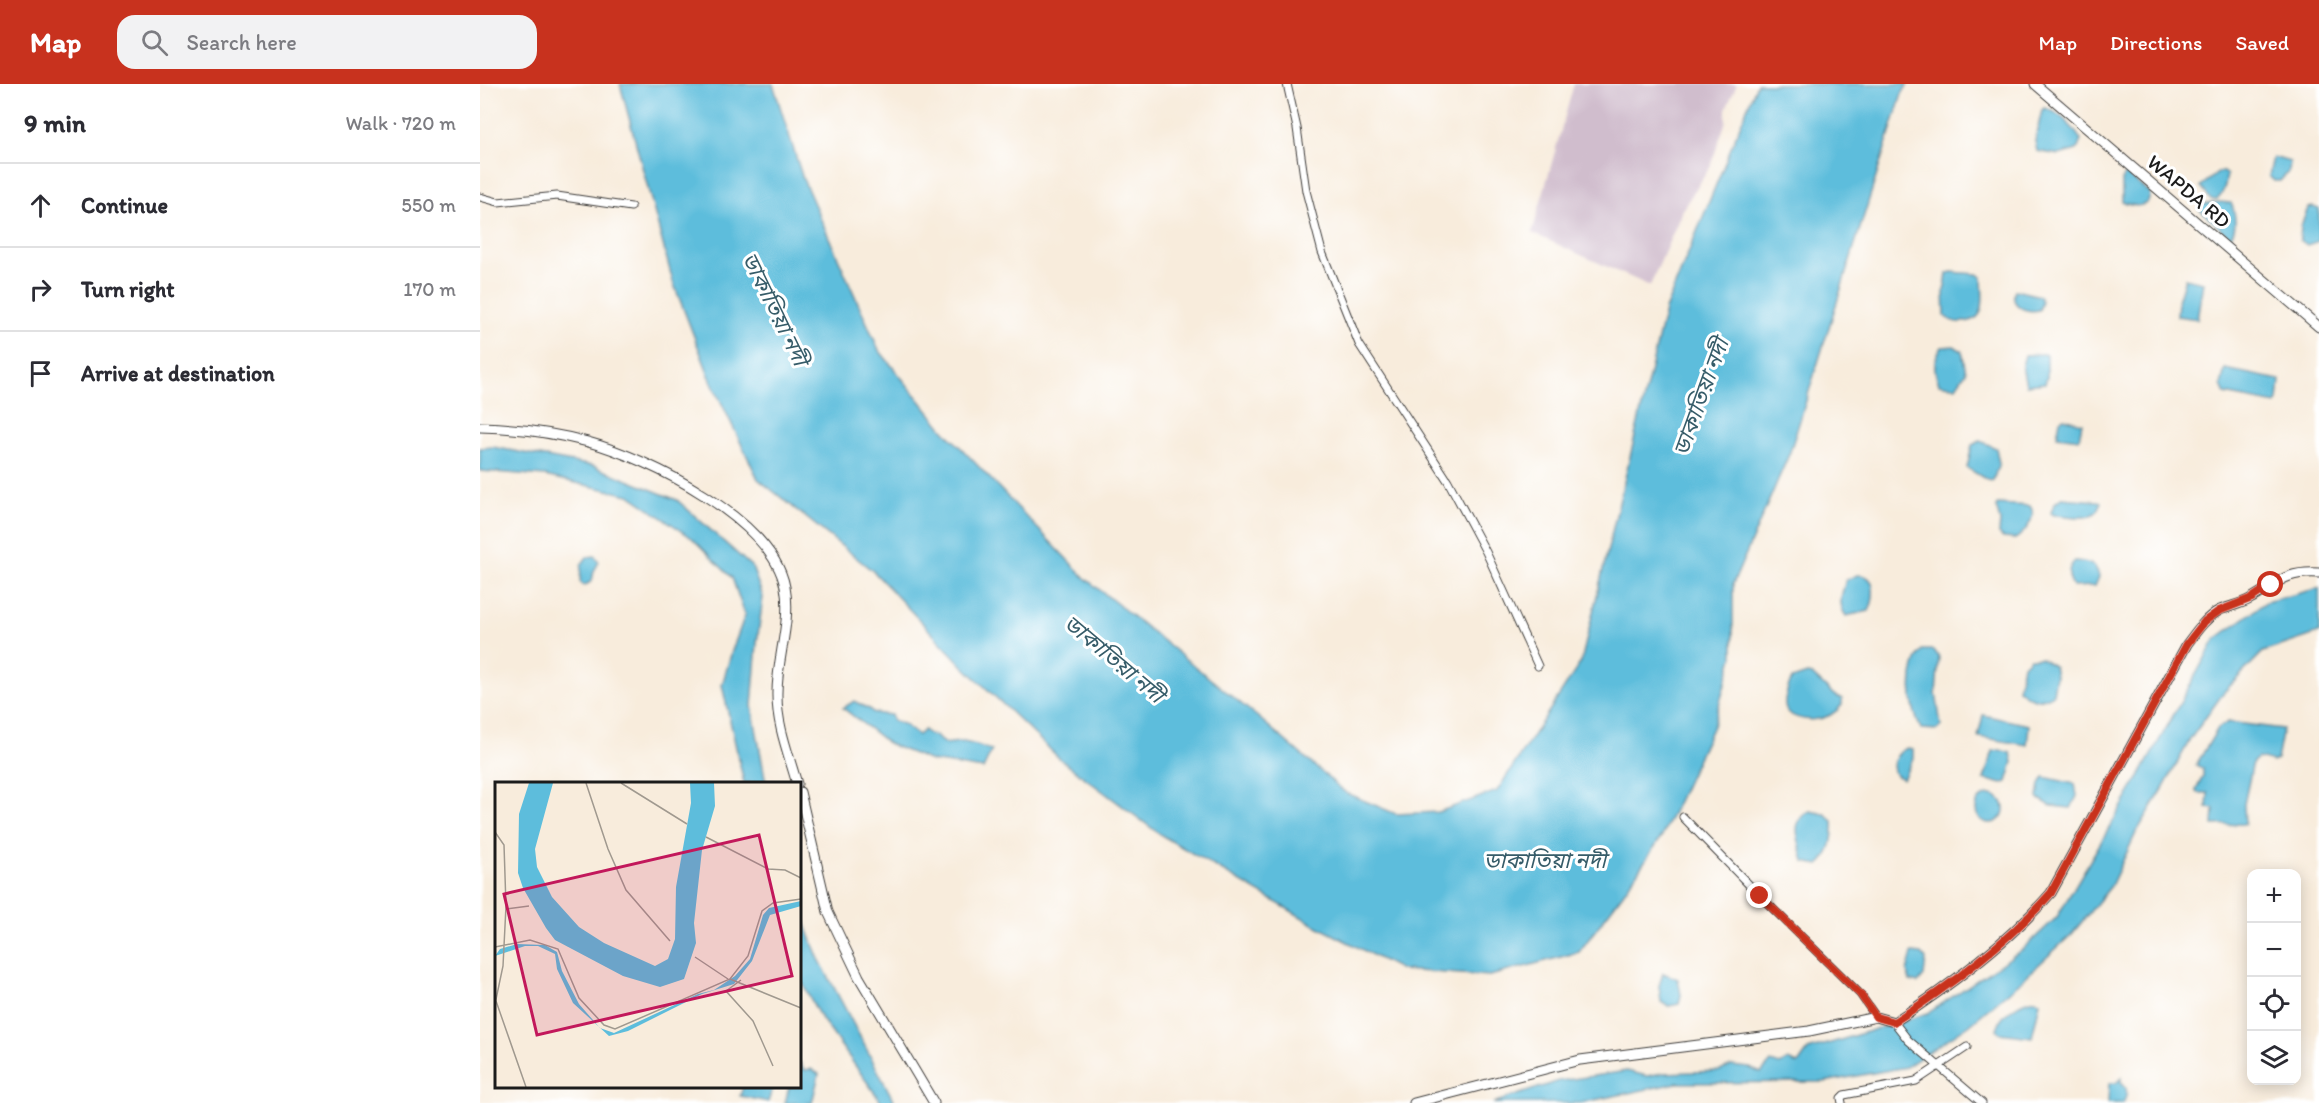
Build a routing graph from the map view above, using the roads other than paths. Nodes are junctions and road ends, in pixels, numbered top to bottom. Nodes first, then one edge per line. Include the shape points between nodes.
1 (1287, 84) edge
2 (2035, 84) edge
3 (480, 197) edge
4 (631, 207) dead end
5 (2319, 327) edge
6 (480, 427) edge
7 (2319, 573) edge
8 (1538, 666) dead end
9 (797, 782) edge
10 (801, 796) edge
11 (1683, 817) dead end
12 (1876, 1017) junction
13 (1894, 1022) junction
14 (1967, 1047) dead end
15 (1938, 1067) junction
16 (934, 1103) edge
17 (1414, 1103) edge
18 (1842, 1103) edge
19 (1982, 1103) edge

1 - 8 street via 1306,191 1322,252 1359,344 1448,481 1486,552
2 - 5 main road, WAPDA RD
3 - 4 street via 498,202 557,196
6 - 9 main road via 587,441 615,451 693,487 734,515 765,548 780,570 788,608 777,685 778,718
7 - 13 main road via 2290,575 2205,621 2187,644 2051,893 2034,913 1939,992
10 - 16 main road via 828,912 859,977
11 - 12 street via 1860,994
12 - 13 main road
12 - 17 main road via 1809,1031 1581,1060
13 - 15 street
14 - 15 street
15 - 18 street via 1916,1081 1844,1095
15 - 19 street

